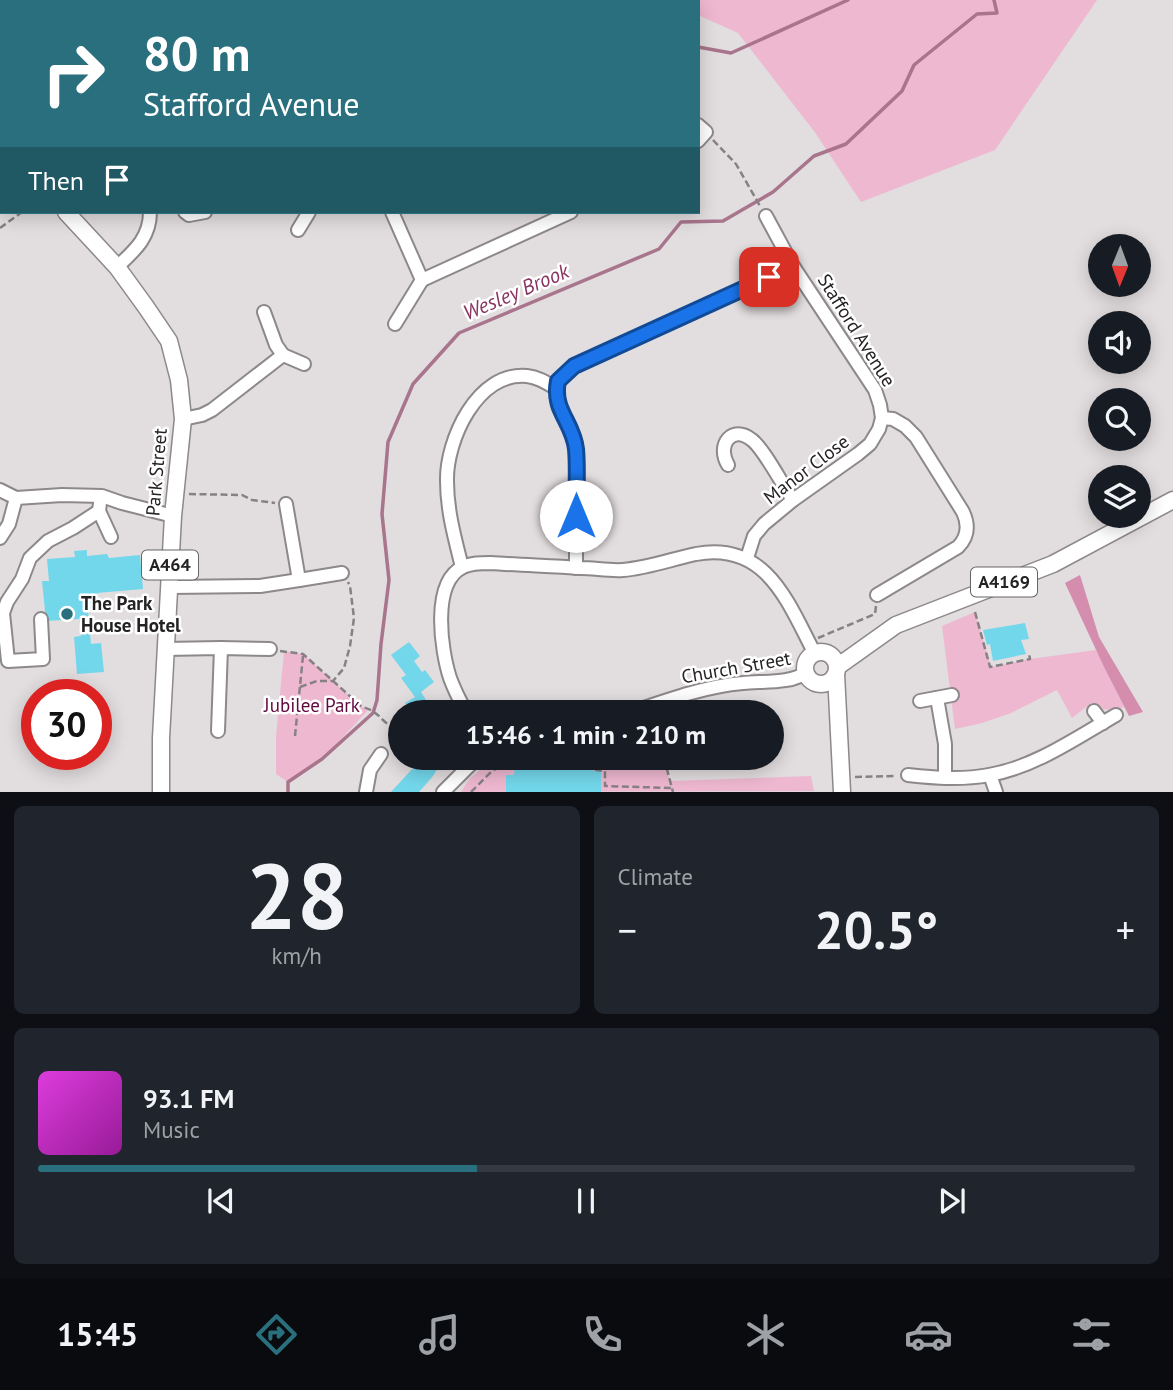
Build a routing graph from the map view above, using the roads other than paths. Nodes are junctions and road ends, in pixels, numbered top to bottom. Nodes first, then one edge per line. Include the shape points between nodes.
1 (764, 212) road end
2 (68, 214) edge
3 (150, 214) edge
4 (308, 214) edge
5 (393, 214) edge
6 (566, 214) edge
7 (298, 230) dead end
8 (793, 265) junction
9 (117, 267) junction
10 (422, 280) junction
11 (264, 313) dead end
12 (395, 324) dead end
13 (284, 355) junction
14 (304, 364) dead end
15 (557, 389) junction
16 (882, 418) junction
17 (183, 419) junction
18 (728, 466) dead end
19 (0, 490) edge
20 (102, 496) junction
21 (16, 498) junction
22 (793, 500) junction
23 (1173, 500) edge
24 (286, 504) road end
25 (99, 511) junction
26 (173, 516) junction
27 (111, 537) dead end
28 (0, 538) edge
29 (747, 558) junction
30 (462, 567) junction
31 (576, 568) junction
32 (342, 573) road end
33 (299, 580) junction
34 (169, 587) junction
35 (877, 595) road end
36 (41, 619) dead end
37 (221, 648) junction
38 (812, 648) junction
39 (165, 649) junction
40 (270, 649) road end
41 (4, 662) edge
42 (836, 671) junction
43 (806, 672) junction
44 (820, 684) junction
45 (952, 695) dead end
46 (937, 698) junction
47 (460, 700) edge
48 (666, 700) edge
49 (920, 701) dead end
50 (1094, 711) dead end
51 (1116, 715) dead end
52 (1102, 723) junction
53 (838, 726) junction
54 (218, 732) dead end
55 (382, 754) dead end
56 (465, 770) edge
57 (908, 775) road end
58 (990, 775) junction
59 (945, 778) junction
60 (842, 784) edge
61 (160, 792) edge
62 (366, 792) edge
63 (443, 792) edge
64 (996, 792) edge

1 - 8 street, Stafford Avenue
2 - 9 main road, A464
3 - 9 street via 144,240
4 - 7 street
5 - 10 street
6 - 10 street
8 - 15 street, Stafford Avenue via 574,366 558,381
8 - 16 street, Stafford Avenue via 875,390
9 - 17 main road, Park Street / A464 via 169,341
10 - 12 street
11 - 13 street
13 - 14 street
13 - 17 street via 212,410
15 - 30 street via 528,376 505,379 481,396 459,425 446,480
15 - 31 street via 556,399 576,448
16 - 22 street, Manor Close via 870,444
16 - 35 street via 894,419 916,437 967,519 967,529 958,547
17 - 26 main road, Park Street / A464
18 - 22 street via 723,454 727,440 739,435 751,439
19 - 21 street
20 - 21 street
20 - 25 street
20 - 26 street
21 - 28 street
22 - 29 street, Manor Close via 754,536
23 - 42 main road, A4169 via 1052,564 895,625
24 - 33 street
25 - 27 street
25 - 41 street via 48,541 30,558 3,613
26 - 34 main road, Park Street / A464
29 - 31 street via 699,554 622,570
29 - 38 street via 776,583
30 - 31 street via 490,563
30 - 47 street via 444,588 441,622 450,678
32 - 33 street
33 - 34 street via 260,586
34 - 39 main road, Park Street / A464
36 - 41 street via 43,659
37 - 39 street
37 - 40 street
37 - 54 street
38 - 42 main road via 834,659
38 - 43 main road
39 - 61 main road, Park Street / A464
42 - 44 main road, A4169 via 831,681
42 - 53 main road
43 - 44 main road
43 - 48 street, Church Street via 795,679 739,683
44 - 53 main road
45 - 46 street
46 - 49 street
46 - 59 street
50 - 52 street
51 - 52 street
52 - 58 street via 1028,764
53 - 60 main road
55 - 62 street via 370,770
56 - 63 street
57 - 59 street
58 - 59 street
58 - 64 street

